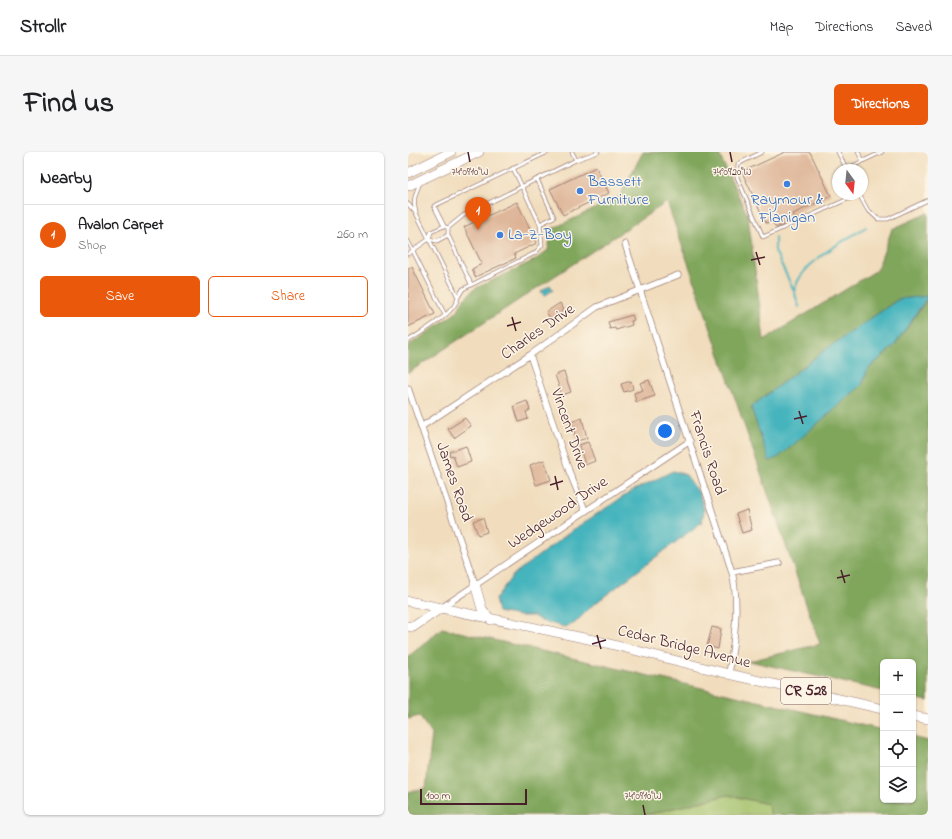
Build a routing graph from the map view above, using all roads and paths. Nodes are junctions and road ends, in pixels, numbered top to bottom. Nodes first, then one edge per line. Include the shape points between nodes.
1 (450, 152) edge
2 (479, 152) edge
3 (548, 152) edge
4 (572, 152) edge
5 (598, 152) edge
6 (762, 152) edge
7 (838, 152) edge
8 (858, 152) edge
9 (882, 152) edge
10 (592, 153) edge
11 (576, 160) junction
12 (863, 161) junction
13 (844, 164) edge
14 (857, 164) edge
15 (513, 168) junction
16 (408, 173) edge
17 (537, 179) junction
18 (422, 180) junction
19 (408, 186) edge
20 (522, 187) junction
21 (846, 200) edge
22 (862, 200) edge
23 (928, 200) edge
24 (408, 204) edge
25 (416, 213) junction
26 (540, 224) junction
27 (444, 226) junction
28 (448, 228) junction
29 (448, 235) junction
30 (429, 239) junction
31 (408, 241) edge
32 (625, 244) dead end
33 (413, 252) junction
34 (408, 254) edge
35 (678, 275) dead end
36 (471, 284) junction
37 (640, 290) junction
38 (458, 297) junction
39 (445, 315) junction
40 (408, 341) edge
41 (530, 355) junction
42 (408, 388) edge
43 (421, 427) junction
44 (690, 440) junction
45 (585, 510) junction
46 (779, 563) dead end
47 (732, 572) junction
48 (475, 584) junction
49 (408, 601) edge
50 (440, 608) junction
51 (490, 620) junction
52 (408, 626) edge
53 (729, 674) junction
54 (880, 708) edge
55 (916, 717) edge
56 (928, 719) edge

1 - 16 main road
2 - 18 main road
3 - 15 lane
4 - 11 lane
5 - 10 lane
6 - 21 lane via 738,164 736,169 737,177 763,237
7 - 13 lane
8 - 12 lane
9 - 12 lane
10 - 11 lane
11 - 17 lane
12 - 14 lane
15 - 20 lane
15 - 27 lane via 434,206
17 - 20 lane
17 - 26 lane via 554,216
18 - 19 main road
18 - 25 lane via 413,204
20 - 26 lane
20 - 28 lane via 464,214
22 - 23 lane via 867,209 878,219 888,219
24 - 25 lane
25 - 30 lane
26 - 36 lane via 542,245 535,253
27 - 28 lane
27 - 30 lane via 431,232
28 - 29 lane
29 - 30 lane via 437,240
29 - 36 lane
30 - 33 lane
30 - 38 lane
31 - 33 lane
32 - 37 street, Francis Road
33 - 34 lane
33 - 39 lane
35 - 37 street, Charles Drive
36 - 38 lane via 463,289
37 - 41 street, Charles Drive via 597,307
37 - 44 street, Francis Road
38 - 39 lane via 458,304
39 - 40 lane
41 - 43 street, Charles Drive
41 - 45 street, Vincent Drive via 569,471
42 - 43 street, James Road
43 - 48 street, James Road
44 - 45 street, Wedgewood Drive
44 - 47 street, Francis Road
45 - 48 street, Wedgewood Drive
46 - 47 street
47 - 53 street, Francis Road via 736,601
48 - 50 street, Wedgewood Drive
48 - 51 main road via 482,610
49 - 50 main road, Cedar Bridge Avenue / CR 528
50 - 51 main road, Cedar Bridge Avenue / CR 528
50 - 52 main road via 413,627
51 - 53 main road, Cedar Bridge Avenue / CR 528 via 598,641
53 - 54 main road, Cedar Bridge Avenue / CR 528
55 - 56 main road

